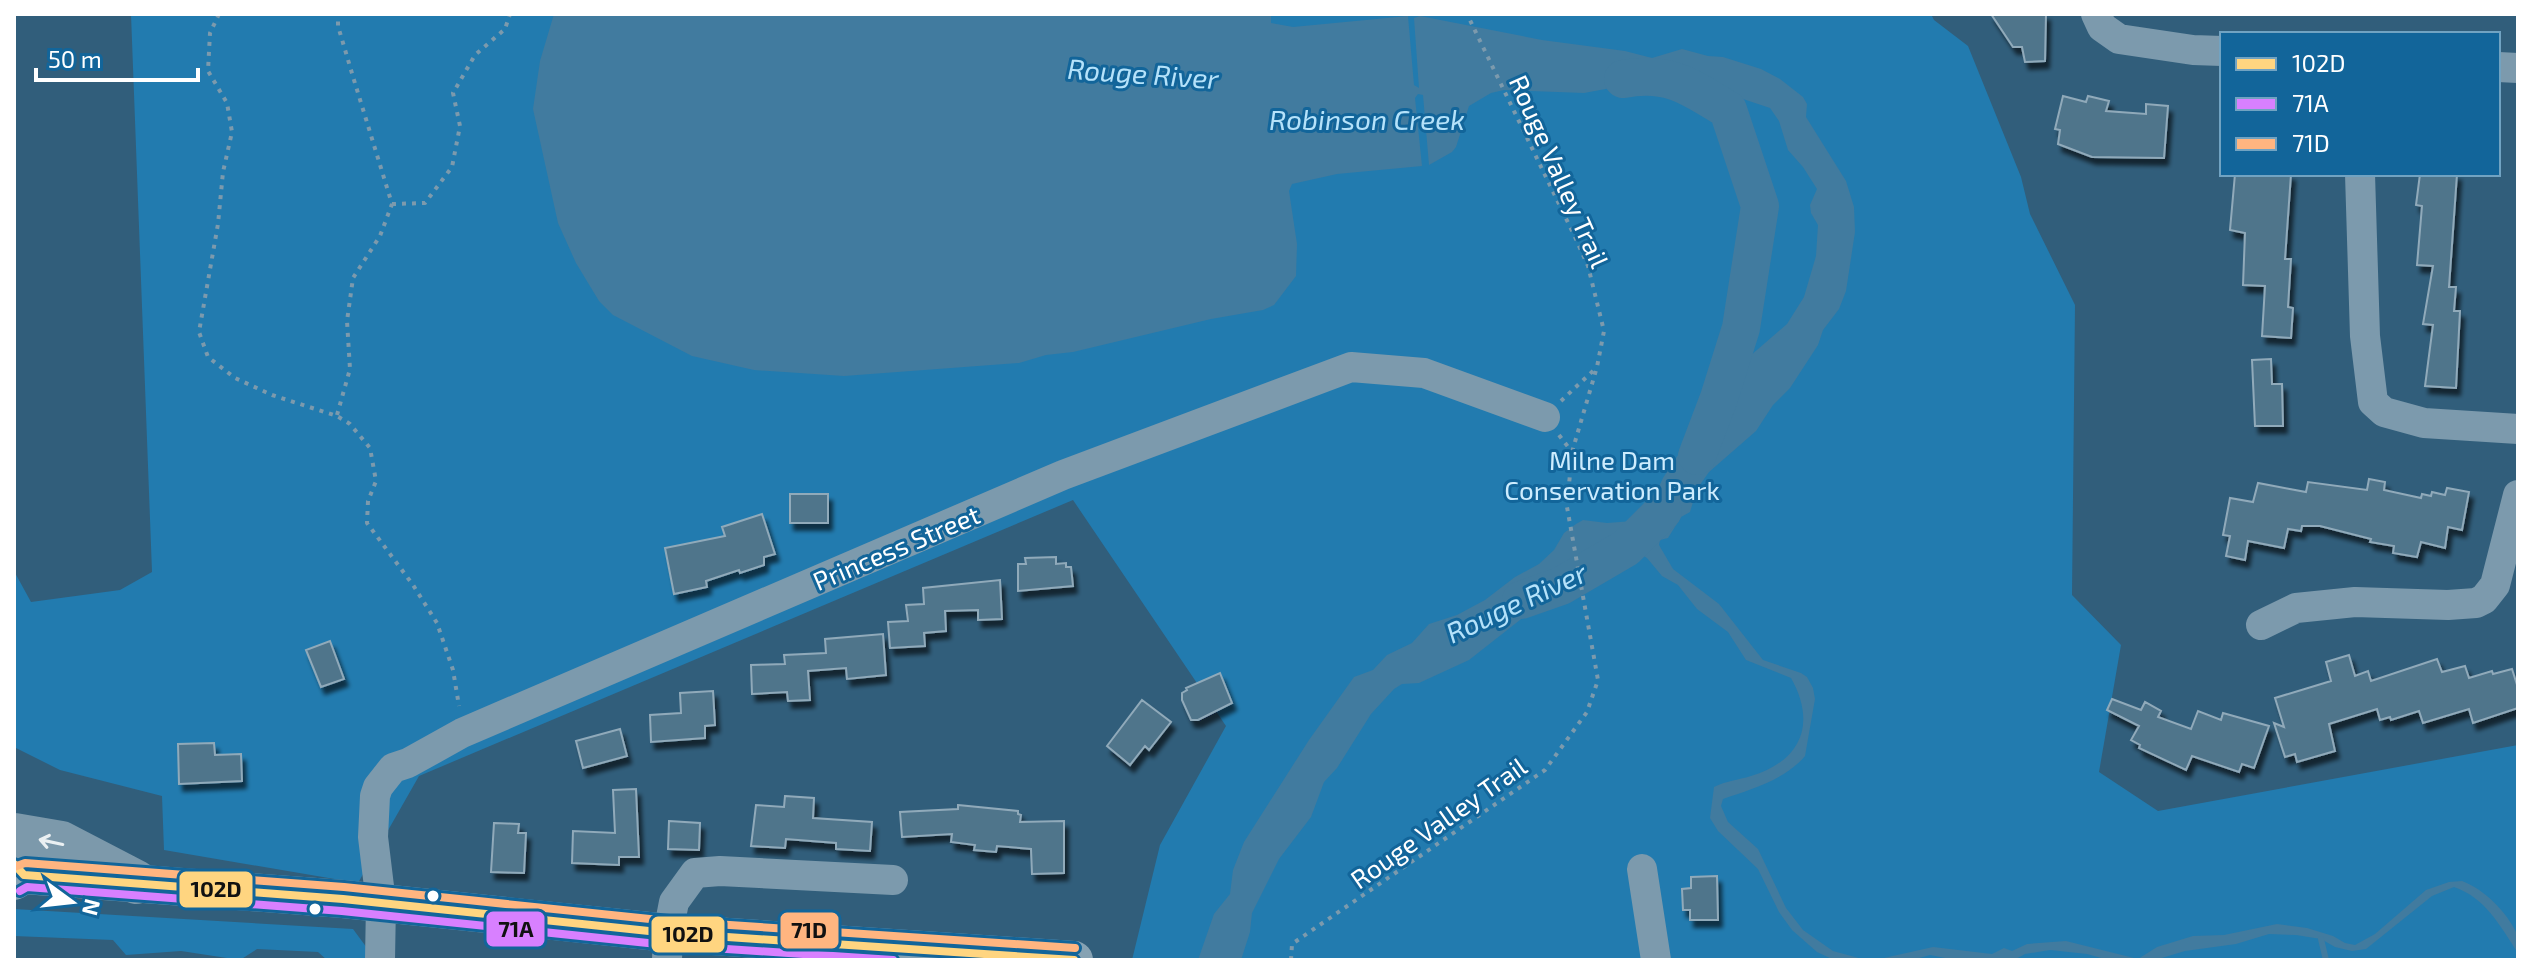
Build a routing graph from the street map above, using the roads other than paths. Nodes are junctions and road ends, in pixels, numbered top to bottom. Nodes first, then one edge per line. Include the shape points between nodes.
1 (2096, 14) edge
2 (2220, 51) edge
3 (2360, 176) edge
4 (1545, 417) dead end
5 (2518, 429) edge
6 (2518, 495) edge
7 (2261, 625) dead end
8 (17, 864) edge
9 (1642, 869) dead end
10 (893, 880) dead end
11 (136, 882) joint
12 (381, 903) junction
13 (668, 947) edge
14 (380, 960) edge
15 (1074, 960) edge
16 (1656, 960) edge

1 - 2 street via 2102,27 2119,39
3 - 5 street via 2365,336 2373,402 2384,412 2424,423
4 - 12 street, Princess Street via 1424,373 1351,367 1063,475 462,733 393,768 378,787 373,837
6 - 7 street via 2495,585 2484,599 2448,605 2355,602 2296,608
8 - 11 highway via 61,843
9 - 16 street
10 - 13 street via 695,873 674,902
11 - 12 main road
12 - 13 main road
12 - 14 street, Princess Street
13 - 15 main road

